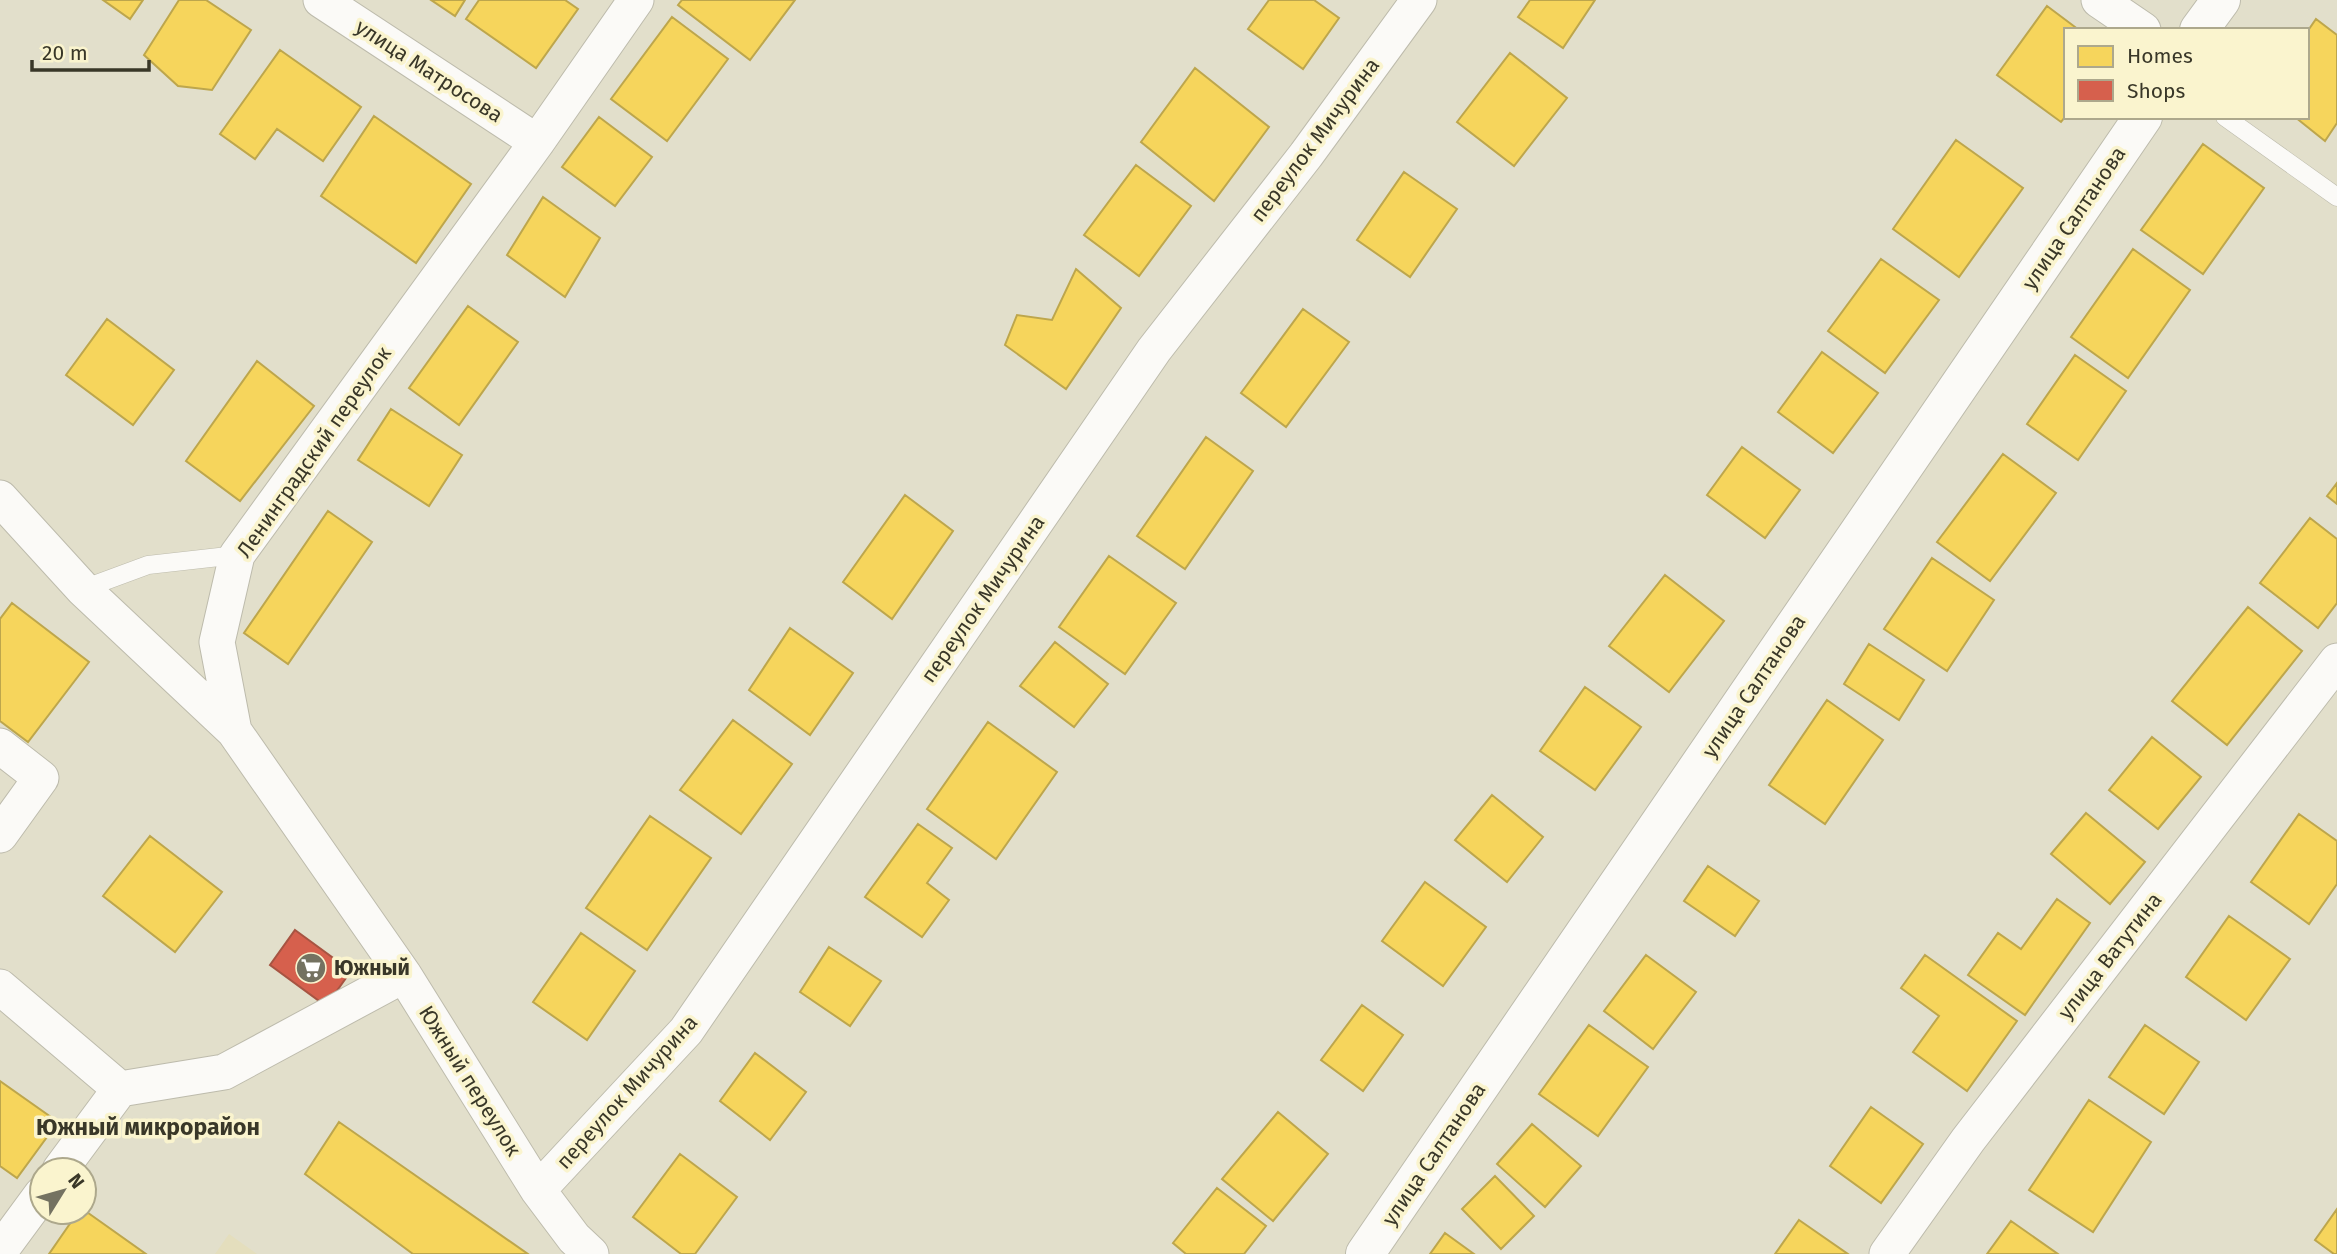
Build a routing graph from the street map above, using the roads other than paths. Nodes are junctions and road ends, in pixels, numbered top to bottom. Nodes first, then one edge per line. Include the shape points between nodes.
1 (321, 0) edge
2 (636, 0) edge
3 (1419, 0) edge
4 (2099, 0) edge
5 (2221, 0) edge
6 (2140, 28) edge
7 (2200, 28) edge
8 (2142, 119) edge
9 (2228, 119) edge
10 (537, 142) junction
11 (2337, 197) edge
12 (0, 498) edge
13 (237, 555) junction
14 (83, 589) junction
15 (2337, 661) edge
16 (234, 731) junction
17 (0, 747) edge
18 (0, 835) edge
19 (404, 975) junction
20 (0, 987) edge
21 (120, 1089) junction
22 (70, 1156) edge
23 (538, 1190) junction
24 (28, 1213) edge
25 (0, 1251) edge
26 (591, 1254) edge
27 (1365, 1254) edge
28 (1887, 1254) edge

1 - 10 street, улица Матросова
2 - 10 street, Ленинградский переулок
3 - 23 street, переулок Мичурина via 1154,350 686,1031
4 - 6 street
5 - 7 main road
8 - 27 main road, улица Салтанова
9 - 11 lane
10 - 13 street, Ленинградский переулок
12 - 14 street
13 - 14 lane via 148,565
13 - 16 street, Ленинградский переулок via 217,642
14 - 16 street
15 - 28 street, улица Ватутина via 1968,1140
16 - 19 street, Южный переулок
17 - 18 street via 41,778
19 - 21 street via 224,1072
19 - 23 street, Южный переулок
20 - 21 street
21 - 22 street
23 - 26 street, Южный переулок
24 - 25 street

